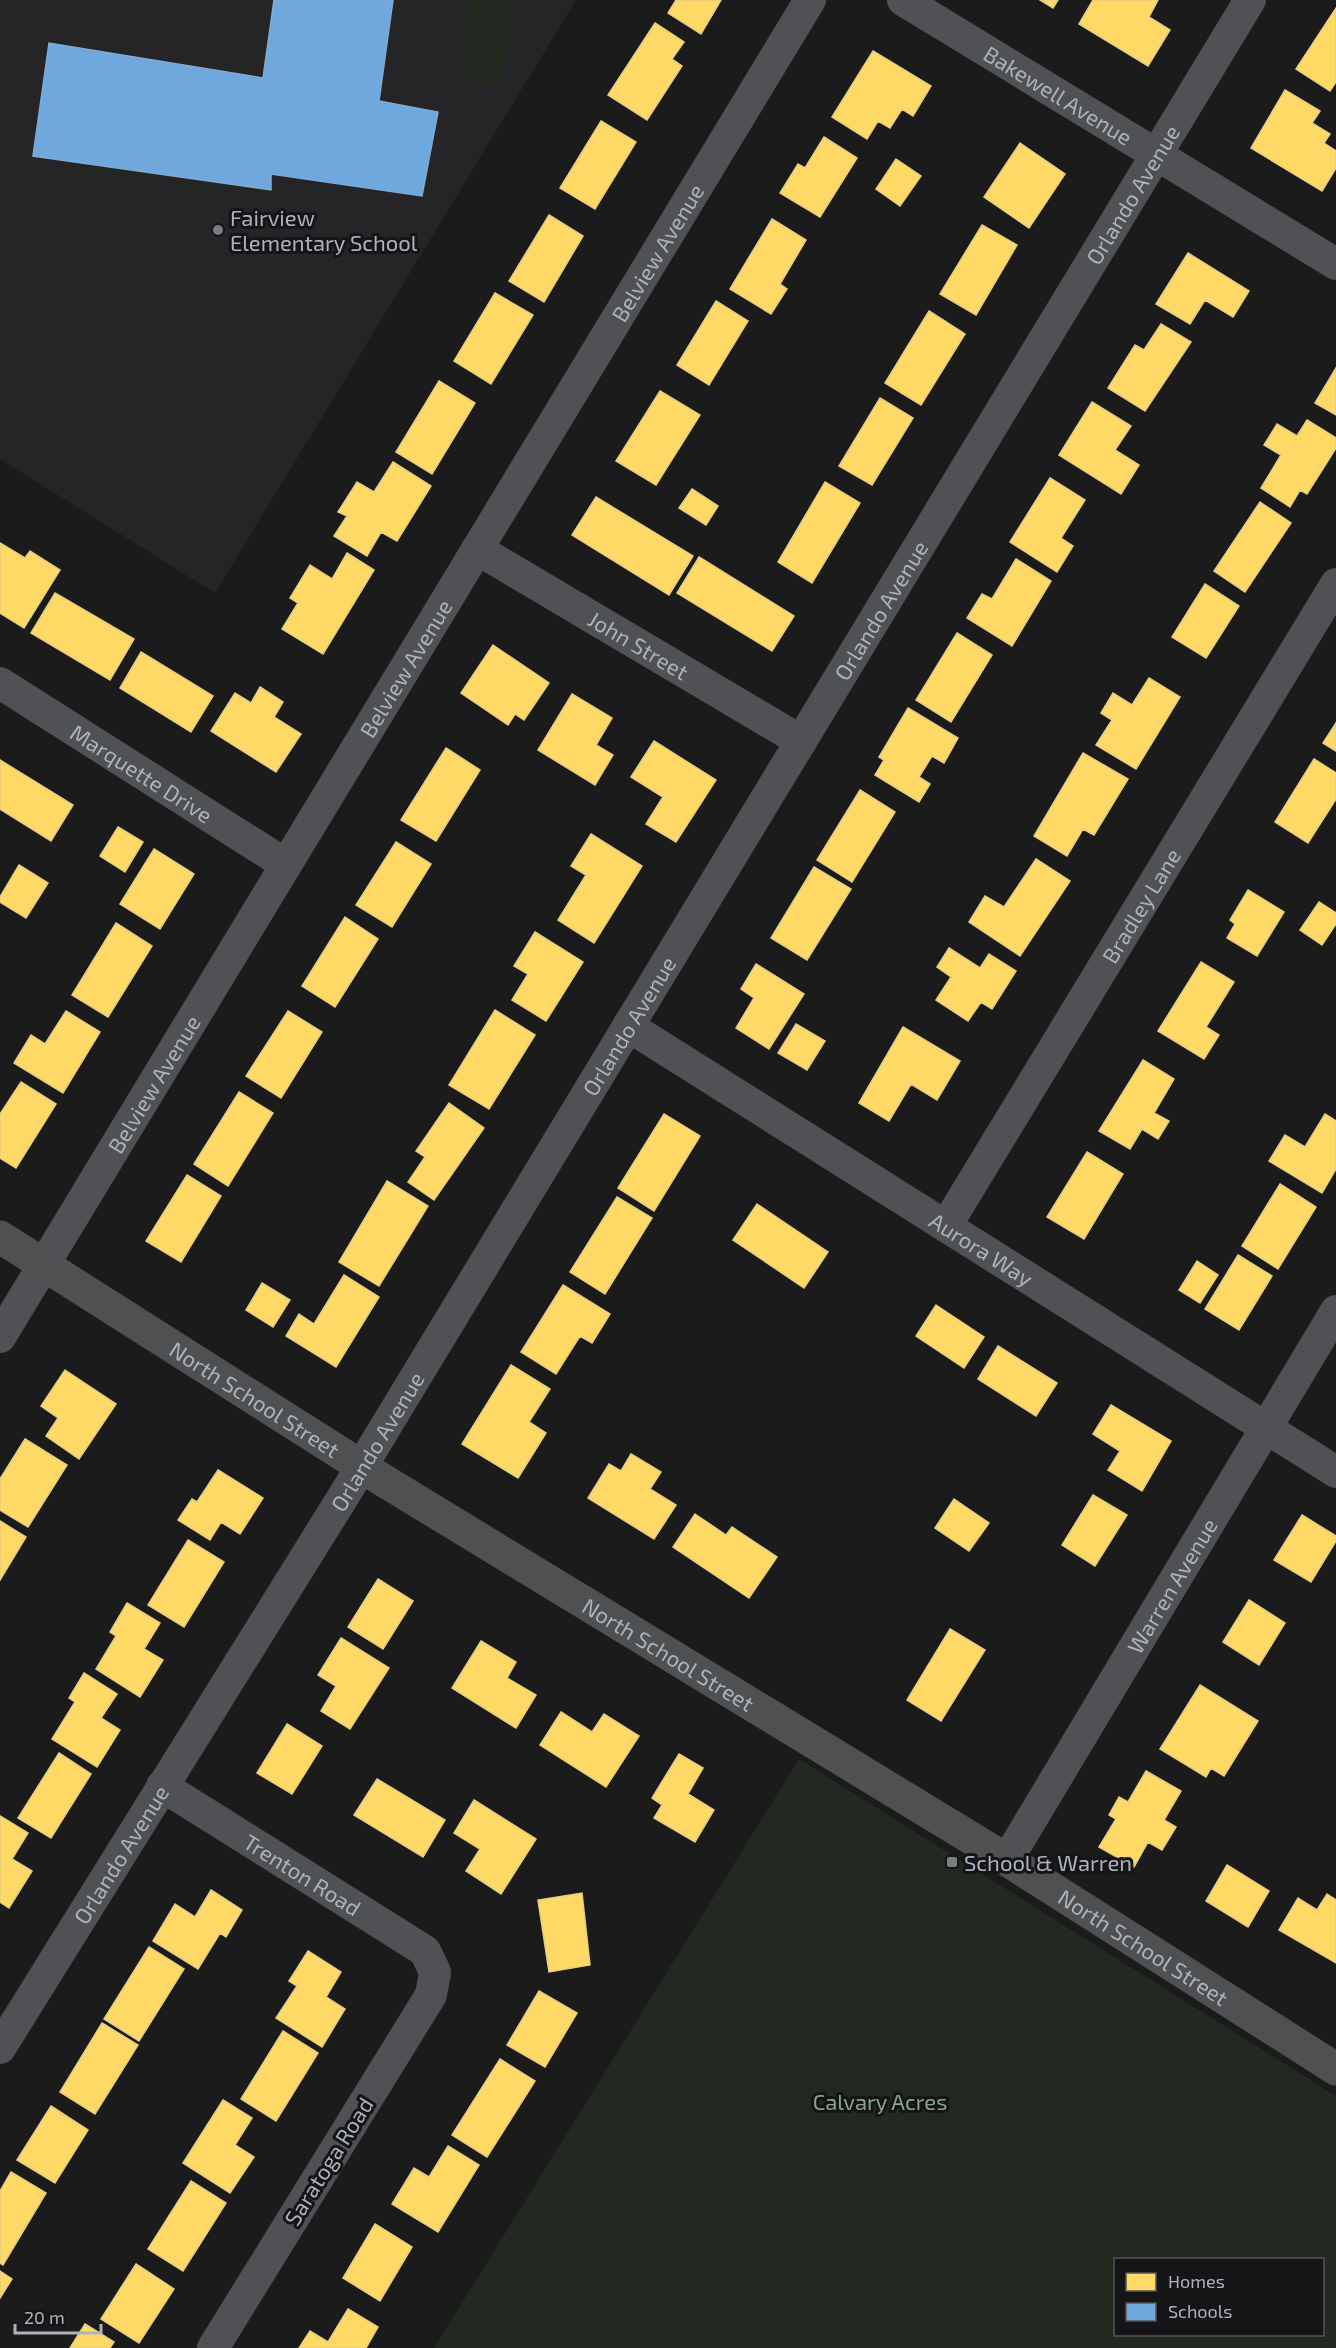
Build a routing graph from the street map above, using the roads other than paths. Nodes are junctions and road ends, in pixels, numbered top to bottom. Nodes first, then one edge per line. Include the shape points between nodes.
1 (810, 0) edge
2 (903, 0) edge
3 (1250, 0) edge
4 (1156, 154) junction
5 (1336, 264) edge
6 (477, 549) junction
7 (1336, 584) edge
8 (0, 683) edge
9 (801, 741) junction
10 (285, 864) junction
11 (628, 1026) junction
12 (946, 1226) junction
13 (0, 1237) edge
14 (44, 1265) junction
15 (1336, 1311) edge
16 (0, 1337) edge
17 (1266, 1427) junction
18 (361, 1466) junction
19 (1336, 1472) edge
20 (162, 1786) junction
21 (1007, 1860) junction
22 (435, 1972) joint
23 (0, 2048) edge
24 (1336, 2069) edge
25 (213, 2348) edge

1 - 6 street, Belview Avenue
2 - 4 street, Bakewell Avenue
3 - 4 street, Orlando Avenue
4 - 5 street, Bakewell Avenue
4 - 9 street, Orlando Avenue
6 - 9 street, John Street
6 - 10 street, Belview Avenue
7 - 12 street, Bradley Lane
8 - 10 street, Marquette Drive
9 - 11 street, Orlando Avenue
10 - 14 street, Belview Avenue
11 - 12 street, Aurora Way
11 - 18 street, Orlando Avenue
12 - 17 street, Aurora Way
13 - 14 street, North School Street
14 - 16 street, Belview Avenue
14 - 18 street, North School Street
15 - 17 street, Warren Avenue
17 - 19 street, Aurora Way
17 - 21 street, Warren Avenue
18 - 20 street, Orlando Avenue
18 - 21 street, North School Street
20 - 22 street, Trenton Road via 425,1951
20 - 23 street, Orlando Avenue
21 - 24 street, North School Street
22 - 25 street, Saratoga Road via 431,1995

